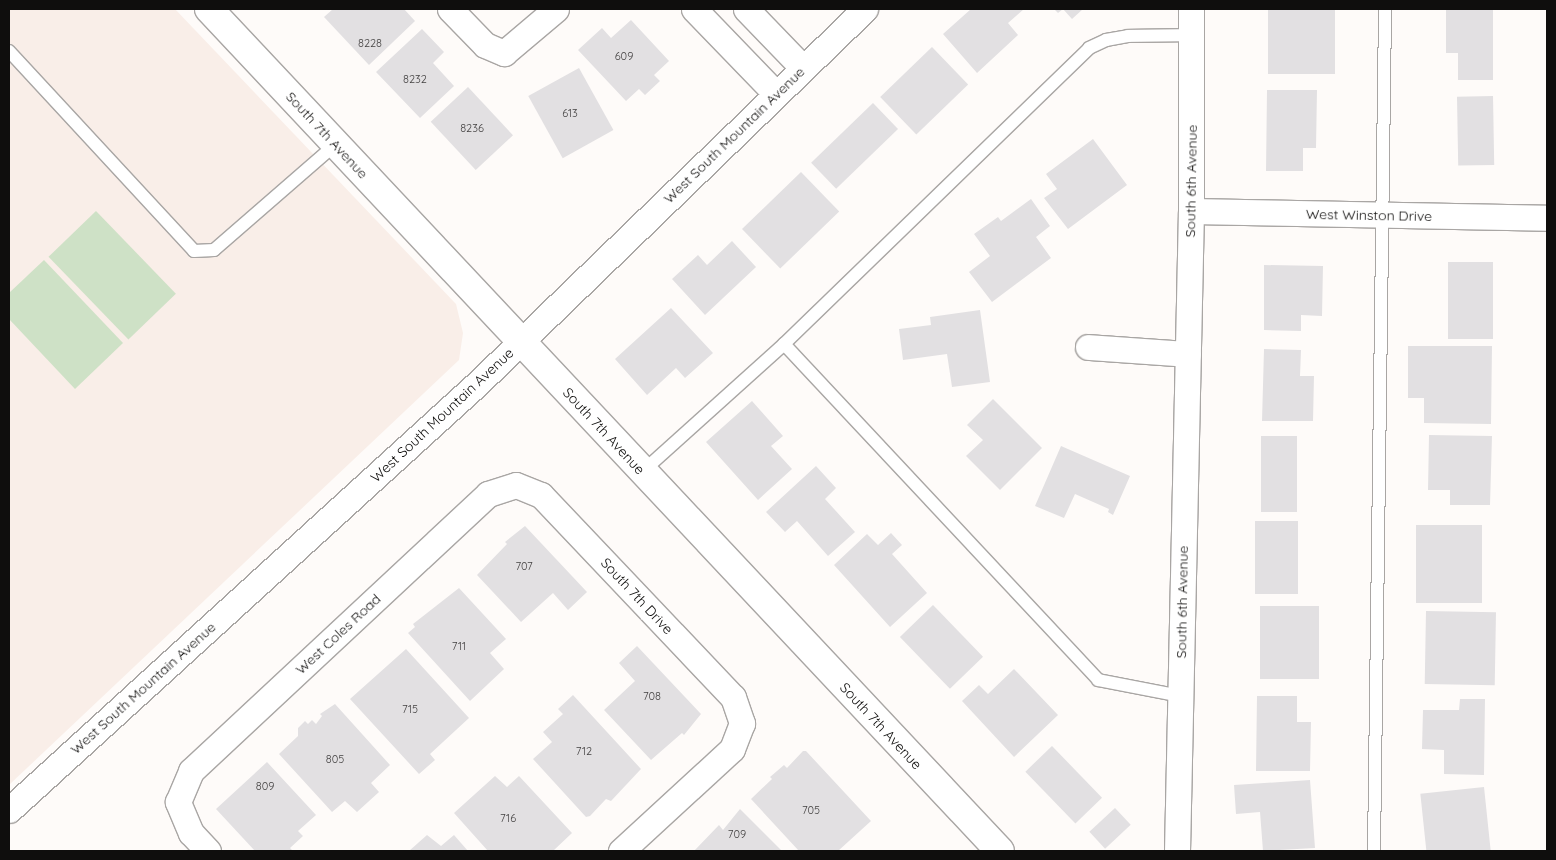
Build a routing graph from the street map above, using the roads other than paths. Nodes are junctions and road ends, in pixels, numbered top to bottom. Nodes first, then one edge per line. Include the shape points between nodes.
1 (209, 9) edge
2 (450, 9) edge
3 (556, 9) edge
4 (694, 9) edge
5 (746, 9) edge
6 (866, 9) edge
7 (1191, 9) edge
8 (1385, 9) edge
9 (1192, 35) junction
10 (9, 51) edge
11 (803, 68) junction
12 (776, 94) junction
13 (336, 144) junction
14 (1191, 211) junction
15 (1382, 216) junction
16 (1547, 218) edge
17 (520, 342) junction
18 (784, 344) junction
19 (1088, 347) dead end
20 (1188, 354) junction
21 (642, 472) junction
22 (516, 485) joint
23 (1180, 696) junction
24 (9, 810) edge
25 (208, 851) edge
26 (620, 851) edge
27 (1000, 851) edge
28 (1177, 851) edge
29 (1374, 851) edge

1 - 13 street, South 7th Avenue
2 - 3 street via 485,45 504,53
4 - 12 street
5 - 11 street
6 - 11 street, West South Mountain Avenue
7 - 9 street, South 6th Avenue
8 - 15 lane
9 - 14 street, South 6th Avenue
9 - 18 lane via 1128,36 1106,40 1089,48
10 - 13 lane via 194,251 214,250
11 - 12 street, West South Mountain Avenue
12 - 17 street, West South Mountain Avenue
13 - 17 street, South 7th Avenue
14 - 15 street, West Winston Drive
14 - 20 street, South 6th Avenue
15 - 16 street, West Winston Drive
15 - 29 lane
17 - 21 street, South 7th Avenue
17 - 24 street, West South Mountain Avenue
18 - 21 lane
18 - 23 lane via 1098,680
19 - 20 street
20 - 23 street, South 6th Avenue
21 - 27 street, South 7th Avenue
22 - 25 street, West Coles Road via 488,494 191,771 178,802 191,833
22 - 26 street, South 7th Drive via 542,495 733,697 742,723 732,749
23 - 28 street, South 6th Avenue

